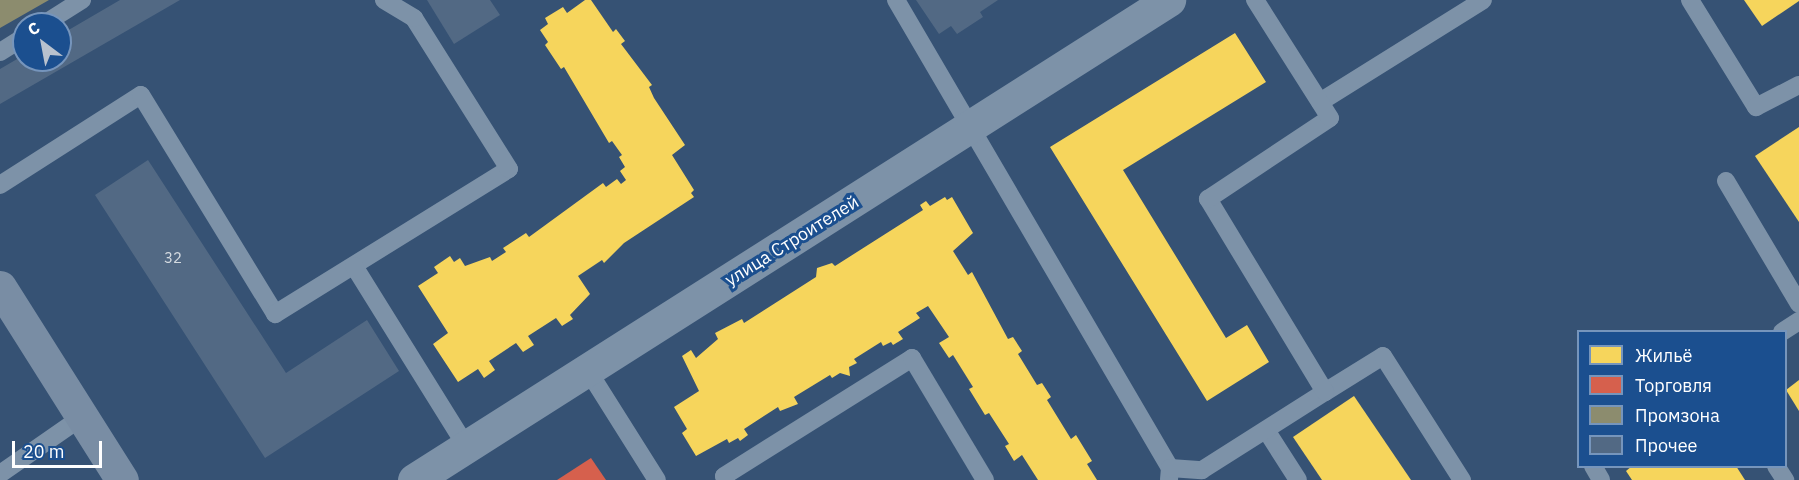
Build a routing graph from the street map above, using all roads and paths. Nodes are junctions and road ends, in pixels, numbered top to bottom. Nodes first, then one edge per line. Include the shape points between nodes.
1 (82, 0) edge
2 (384, 0) edge
3 (896, 0) edge
4 (1169, 0) edge
5 (1255, 0) edge
6 (1483, 0) edge
7 (1690, 0) edge
8 (63, 12) edge
9 (1799, 85) edge
10 (1320, 102) junction
11 (973, 127) junction
12 (1726, 181) dead end
13 (0, 185) edge
14 (354, 266) junction
15 (0, 287) edge
16 (1799, 304) edge
17 (1799, 321) edge
18 (1785, 330) edge
19 (587, 369) junction
20 (1325, 392) junction
21 (82, 417) junction
22 (1266, 430) junction
23 (466, 446) junction
24 (0, 474) edge
25 (1169, 474) edge
26 (977, 477) edge
27 (122, 480) edge
28 (414, 480) edge
29 (657, 480) edge
30 (726, 480) edge
31 (1298, 480) edge
32 (1462, 480) edge

1 - 8 lane
2 - 14 lane via 414,18 509,169
3 - 11 lane
4 - 11 street, улица Строителей
5 - 10 lane
6 - 10 lane
7 - 9 lane via 1756,107
10 - 20 lane via 1330,118 1208,199
11 - 19 street, улица Строителей
11 - 25 lane
12 - 16 lane
13 - 14 lane via 141,95 275,314
14 - 23 lane
15 - 21 main road
17 - 18 lane
19 - 23 street, улица Строителей
19 - 29 lane
20 - 22 lane
20 - 32 lane via 1383,356
21 - 24 lane
21 - 27 main road
22 - 25 lane via 1202,470
22 - 31 lane
23 - 28 street, улица Строителей
26 - 30 lane via 912,358 724,476

